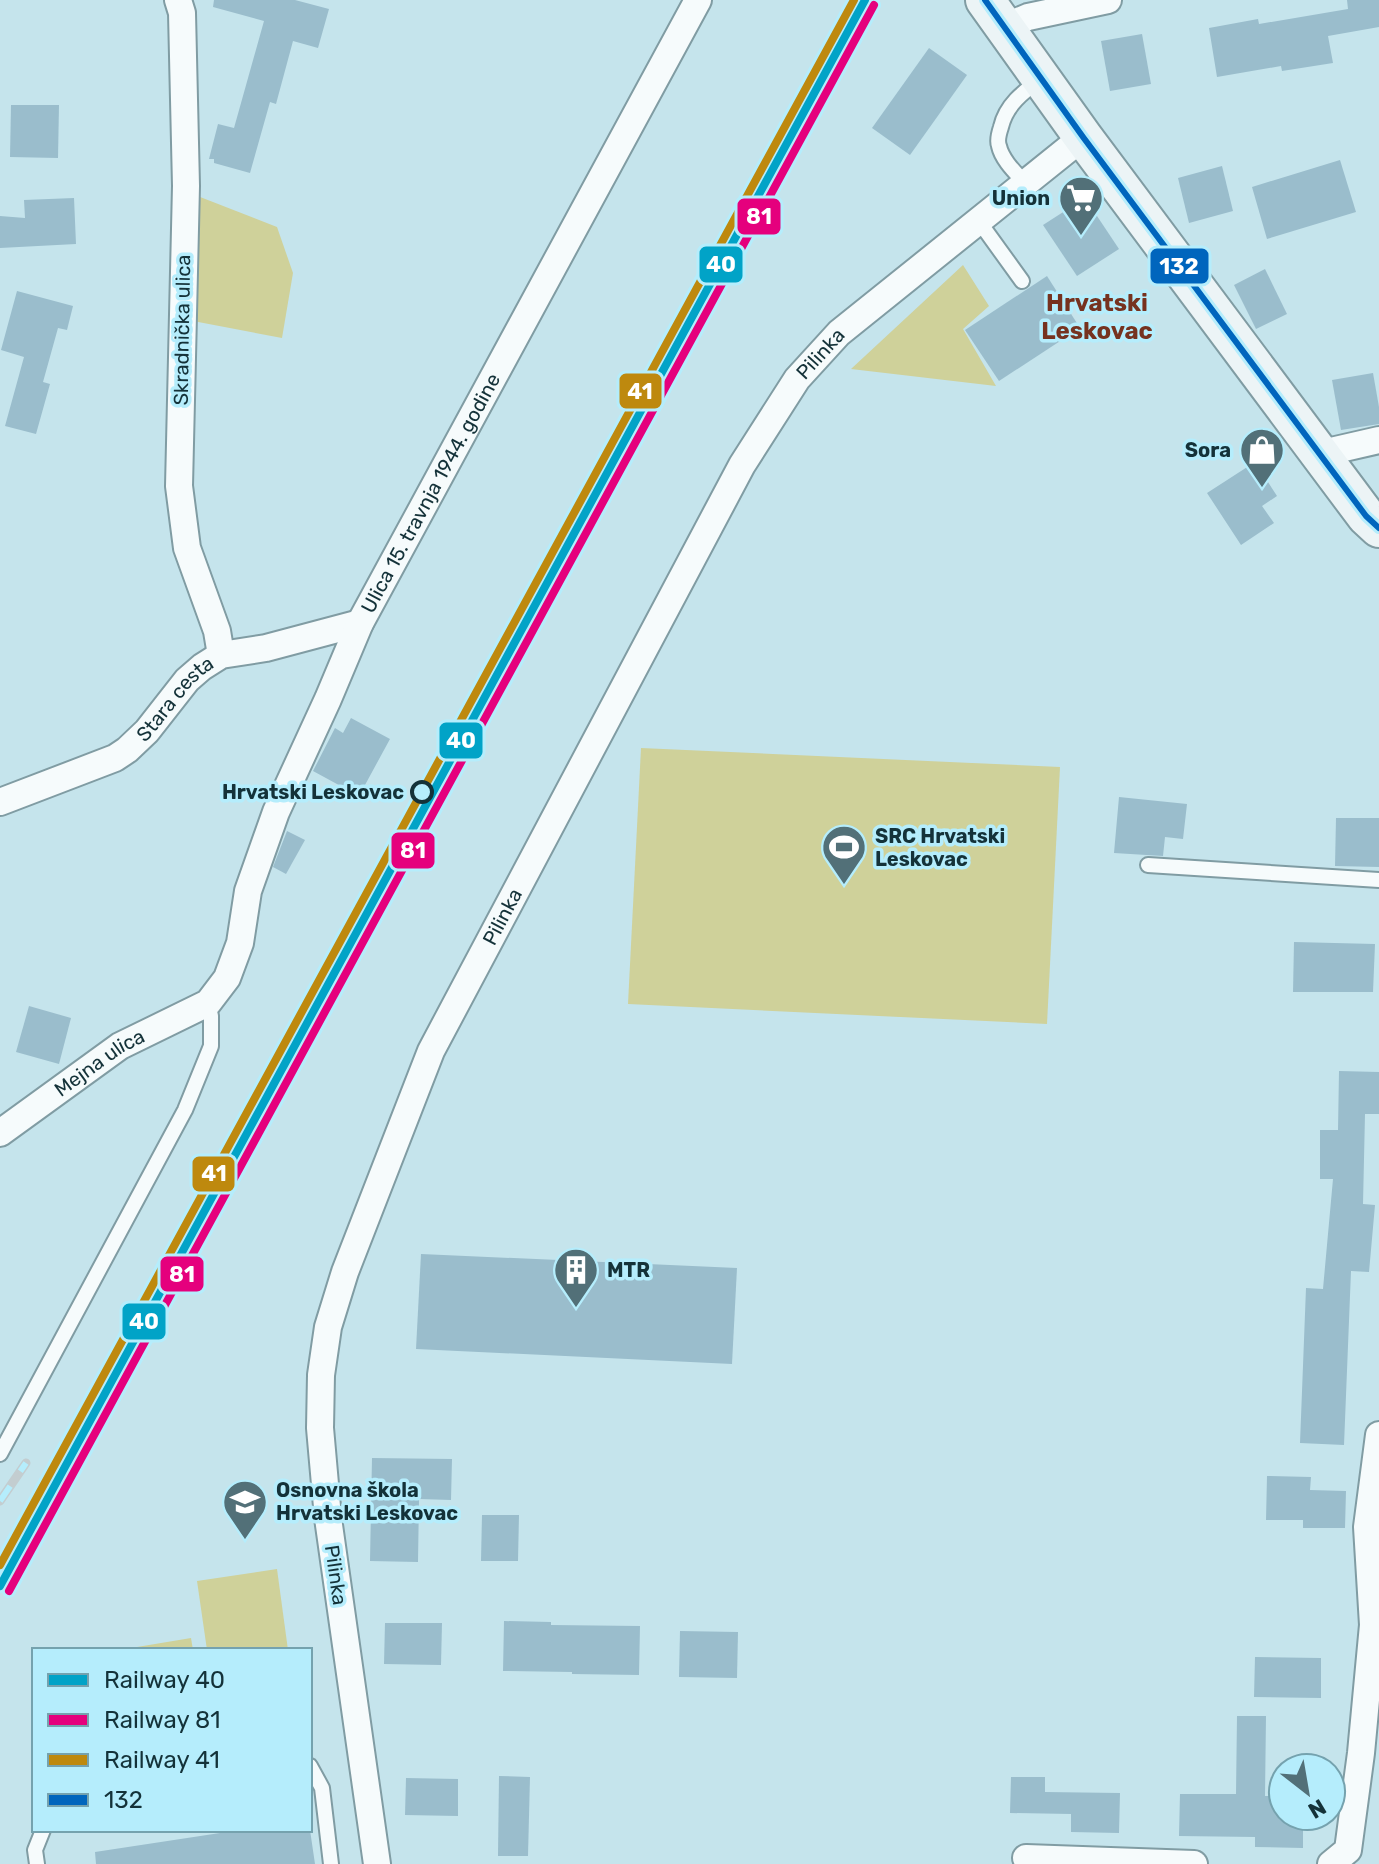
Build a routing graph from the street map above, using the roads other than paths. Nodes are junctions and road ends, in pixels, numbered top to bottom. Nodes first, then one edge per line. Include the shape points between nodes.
1 (178, 0) edge
2 (698, 0) edge
3 (1108, 0) edge
4 (995, 14) edge
5 (1041, 79) junction
6 (1083, 137) junction
7 (1025, 183) junction
8 (978, 220) junction
9 (1022, 281) dead end
10 (1379, 440) edge
11 (1318, 452) junction
12 (1379, 528) edge
13 (360, 623) junction
14 (221, 655) junction
15 (0, 802) edge
16 (1148, 865) dead end
17 (1379, 880) edge
18 (208, 1003) junction
19 (0, 1133) edge
20 (1379, 1435) edge
21 (0, 1454) edge
22 (1376, 1625) edge
23 (312, 1770) edge
24 (42, 1832) edge
25 (1026, 1858) dead end
26 (37, 1864) edge
27 (331, 1864) edge
28 (377, 1864) edge
29 (1194, 1864) edge
30 (1331, 1864) edge

1 - 14 street, Skradnička ulica via 186,186 179,486 187,548
2 - 13 street, Ulica 15. travnja 1944. godine
3 - 4 street via 1028,17
4 - 5 main road
5 - 6 main road
5 - 7 lane via 1007,110 999,134 998,146
6 - 7 street, Pilinka
6 - 11 main road
7 - 8 street, Pilinka
8 - 9 lane
8 - 28 street, Pilinka via 839,333 797,379 742,465 431,1051 345,1272 328,1327 320,1428
10 - 11 street
11 - 12 main road
13 - 14 street, Stara cesta
13 - 18 street, Ulica 15. travnja 1944. godine via 276,812 248,891 240,943 227,978
14 - 15 street, Stara cesta via 187,680 147,731 115,758
16 - 17 lane
18 - 19 street, Mejna ulica via 120,1046
18 - 21 lane via 211,1046 185,1110
20 - 22 street via 1367,1527
22 - 30 street via 1348,1850
23 - 27 lane via 322,1788
24 - 26 lane via 35,1850
25 - 29 street

